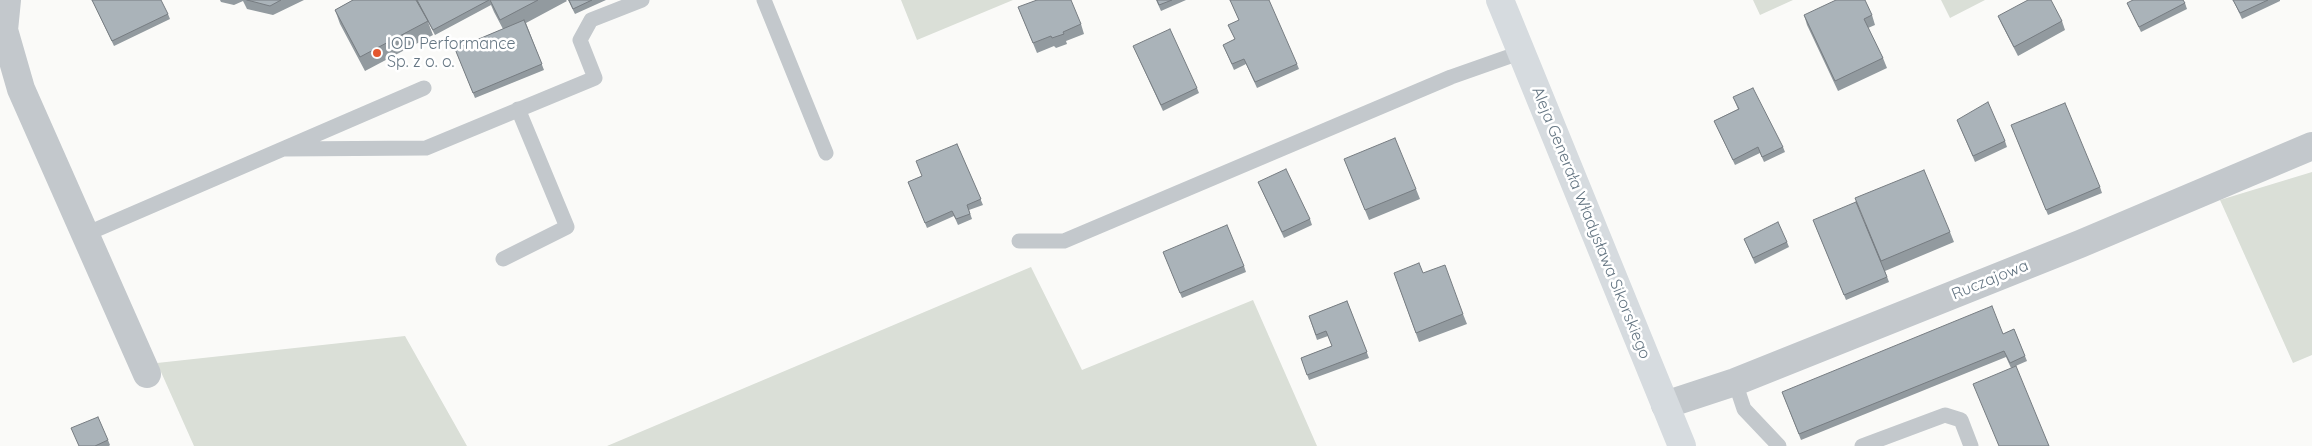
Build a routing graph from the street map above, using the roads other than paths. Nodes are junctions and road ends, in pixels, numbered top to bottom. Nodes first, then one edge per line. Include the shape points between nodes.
1 (7, 0) edge
2 (642, 0) edge
3 (764, 0) edge
4 (1500, 0) edge
5 (1522, 52) junction
6 (424, 88) dead end
7 (518, 109) junction
8 (2312, 146) edge
9 (284, 149) junction
10 (826, 153) dead end
11 (86, 234) junction
12 (1019, 241) dead end
13 (503, 259) dead end
14 (147, 374) dead end
15 (1735, 382) junction
16 (1665, 405) junction
17 (1682, 446) edge
18 (1779, 446) edge
19 (1862, 446) edge
20 (1971, 446) edge

1 - 11 street via 4,30 21,89
2 - 7 lane via 591,20 580,40 595,78
3 - 10 lane
4 - 5 main road, Aleja Generała Władysława Sikorskiego
5 - 12 lane via 1452,77 1064,241
5 - 16 main road, Aleja Generała Władysława Sikorskiego
6 - 9 lane
7 - 9 lane via 426,148
7 - 13 lane via 567,227
8 - 15 street, Ruczajowa via 2080,244
9 - 11 lane
11 - 14 street
15 - 16 street, Ruczajowa
15 - 18 lane via 1744,409
16 - 17 main road, Aleja Generała Władysława Sikorskiego
19 - 20 lane via 1945,415 1961,420

